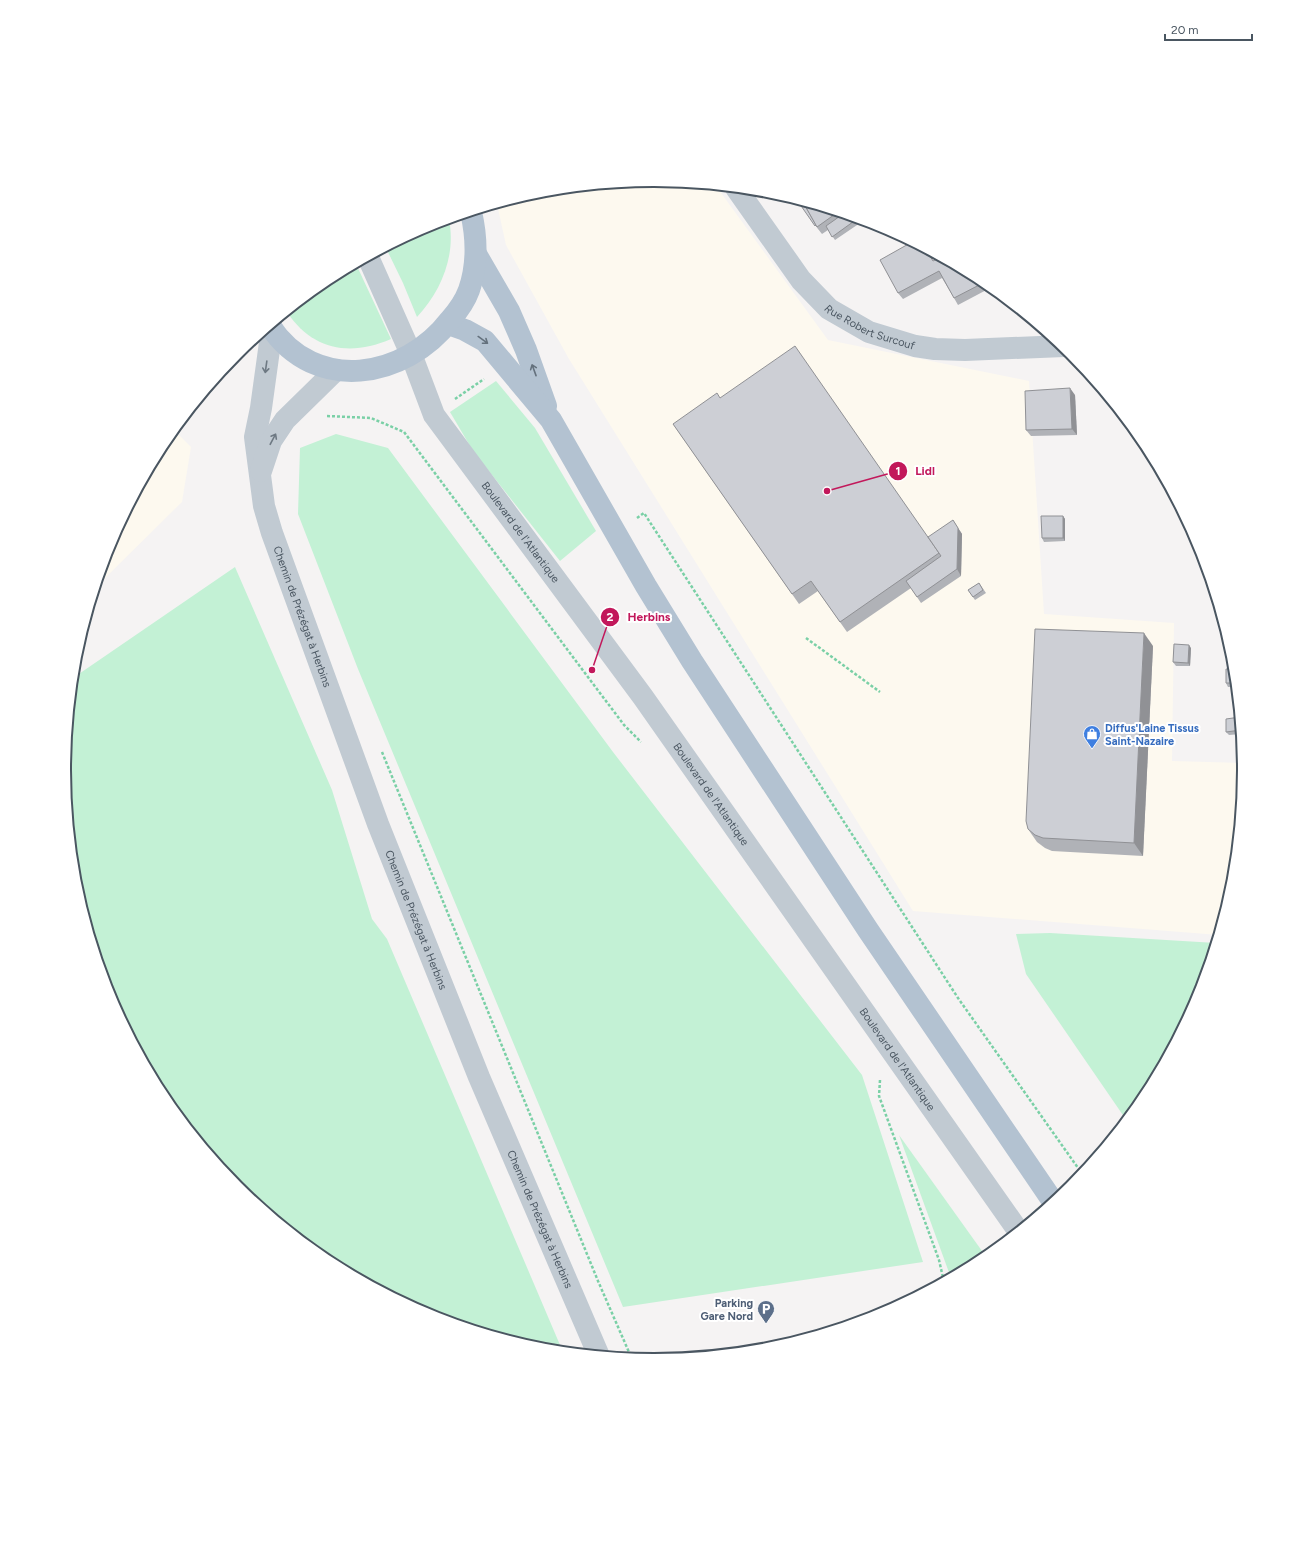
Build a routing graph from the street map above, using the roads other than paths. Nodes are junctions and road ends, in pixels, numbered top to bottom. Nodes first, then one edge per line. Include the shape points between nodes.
1 (740, 193) edge
2 (472, 216) edge
3 (476, 254) junction
4 (370, 261) edge
5 (448, 324) junction
6 (273, 329) edge
7 (270, 332) edge
8 (1054, 346) edge
9 (411, 354) junction
10 (336, 370) junction
11 (551, 420) junction
12 (260, 476) junction
13 (1051, 1198) edge
14 (1016, 1228) edge
15 (597, 1351) edge

1 - 8 street, Rue Robert Surcouf via 801,280 829,309 869,332 914,346 935,349
2 - 3 main road via 476,232
3 - 5 main road via 469,291
11 -> 3 main road via 515,324
4 - 9 street, Boulevard de l'Atlantique
5 - 9 main road via 438,336
5 -> 11 main road via 485,341
6 - 10 main road via 303,359
7 -> 12 street, Chemin de Prézégat à Herbins via 255,437
9 - 10 main road via 392,364 371,370
9 - 14 street, Boulevard de l'Atlantique via 434,415 643,697
12 -> 10 street, Chemin de Prézégat à Herbins via 271,441 285,420
11 - 13 main road via 692,661 868,930
12 - 15 street, Chemin de Prézégat à Herbins via 264,506 272,533 378,824 479,1077

